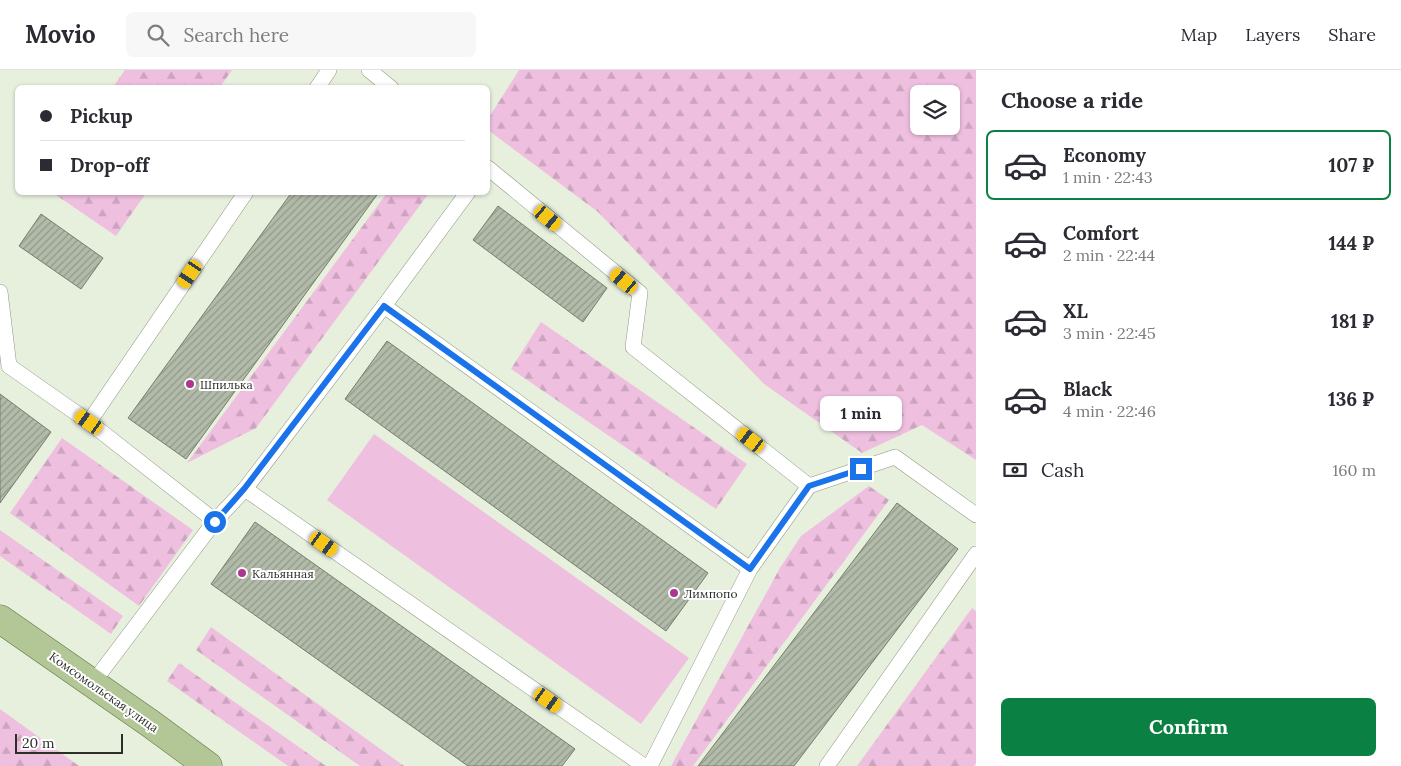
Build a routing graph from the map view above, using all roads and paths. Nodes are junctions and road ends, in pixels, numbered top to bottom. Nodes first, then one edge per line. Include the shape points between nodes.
1 (329, 70) edge
2 (369, 70) edge
3 (319, 85) edge
4 (388, 85) edge
5 (490, 170) edge
6 (244, 195) edge
7 (466, 195) edge
8 (0, 292) edge
9 (384, 306) junction
10 (89, 422) junction
11 (809, 486) junction
12 (244, 489) junction
13 (976, 515) edge
14 (215, 522) junction
15 (976, 554) edge
16 (750, 569) junction
17 (0, 618) edge
18 (92, 684) junction
19 (208, 766) edge
20 (644, 766) edge
21 (650, 766) edge
22 (827, 766) edge

1 - 3 lane
2 - 4 lane
5 - 11 lane via 640,293 634,347
6 - 10 lane
7 - 9 lane
8 - 10 lane via 9,366
9 - 12 lane
9 - 16 lane
10 - 14 lane
11 - 13 lane via 895,457
11 - 16 lane
12 - 14 lane
12 - 20 lane
14 - 18 lane
15 - 22 lane
16 - 21 lane
17 - 18 main road, Комсомольская улица
18 - 19 main road, Комсомольская улица

